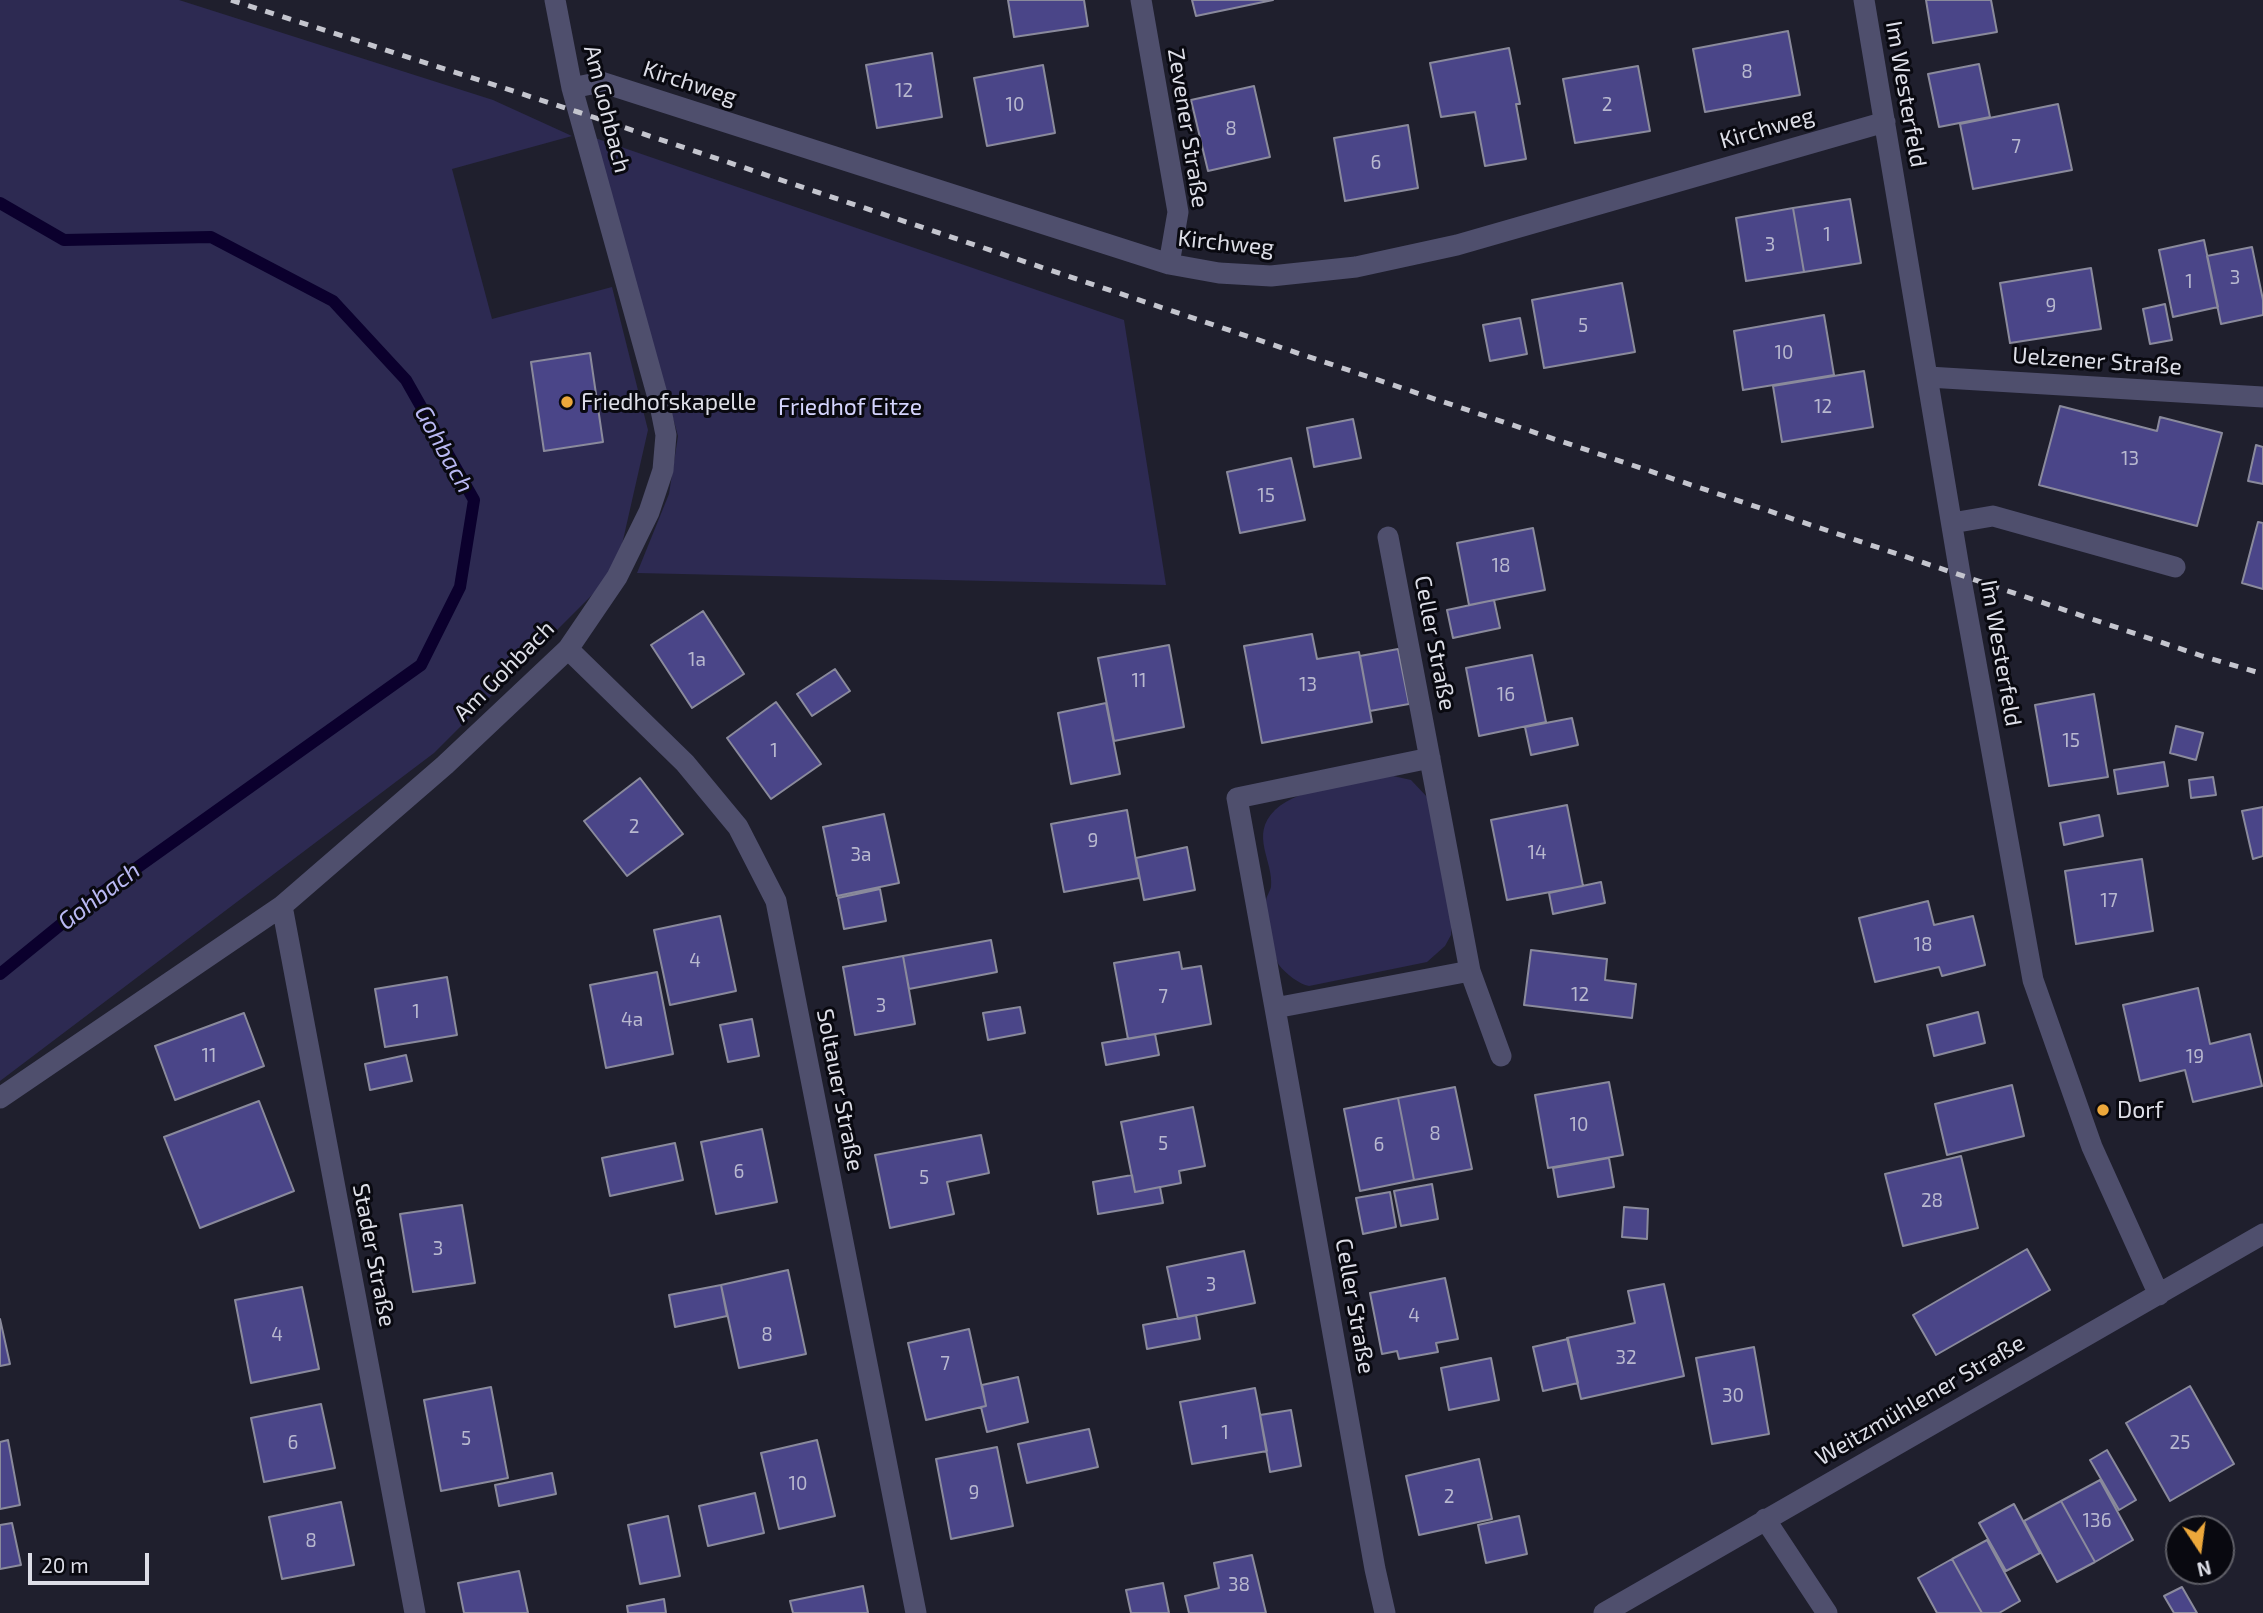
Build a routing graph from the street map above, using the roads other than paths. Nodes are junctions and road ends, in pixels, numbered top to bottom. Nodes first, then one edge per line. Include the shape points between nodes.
1 (555, 0) edge
2 (1141, 0) edge
3 (1864, 0) edge
4 (572, 88) junction
5 (1885, 122) junction
6 (1169, 264) junction
7 (1928, 377) junction
8 (2263, 397) edge
9 (1952, 523) junction
10 (1388, 537) dead end
11 (2175, 567) dead end
12 (568, 649) junction
13 (1430, 758) junction
14 (282, 906) junction
15 (1470, 971) junction
16 (1275, 1008) junction
17 (1501, 1056) dead end
18 (0, 1098) edge
19 (2263, 1234) edge
20 (2159, 1295) junction
21 (1765, 1519) junction
22 (415, 1613) edge
23 (916, 1613) edge
24 (1385, 1613) edge
25 (1604, 1613) edge
26 (1827, 1613) edge

1 - 4 street, Am Gohbach
2 - 6 street, Zevener Straße via 1178,212
3 - 5 street, Im Westerfeld
4 - 6 street, Kirchweg via 601,82
4 - 12 street, Am Gohbach via 666,435 663,470 649,512 617,578
5 - 6 street, Kirchweg via 1457,245 1356,267 1271,276
5 - 7 street, Im Westerfeld
7 - 8 street, Uelzener Straße
7 - 9 street, Im Westerfeld
9 - 11 street via 1993,516
9 - 20 street, Im Westerfeld via 2033,980 2092,1147
10 - 13 street, Celler Straße
12 - 14 street, Am Gohbach via 445,765
12 - 23 street, Soltauer Straße via 685,763 738,827 776,901
13 - 15 street, Celler Straße
13 - 16 street, Celler Straße via 1237,798
14 - 18 street, Am Gohbach
14 - 22 street, Stader Straße
15 - 16 street
15 - 17 street, Celler Straße
16 - 24 street, Celler Straße
19 - 20 street, Weitzmühlener Straße
20 - 21 street, Weitzmühlener Straße
21 - 25 street, Weitzmühlener Straße
21 - 26 street

